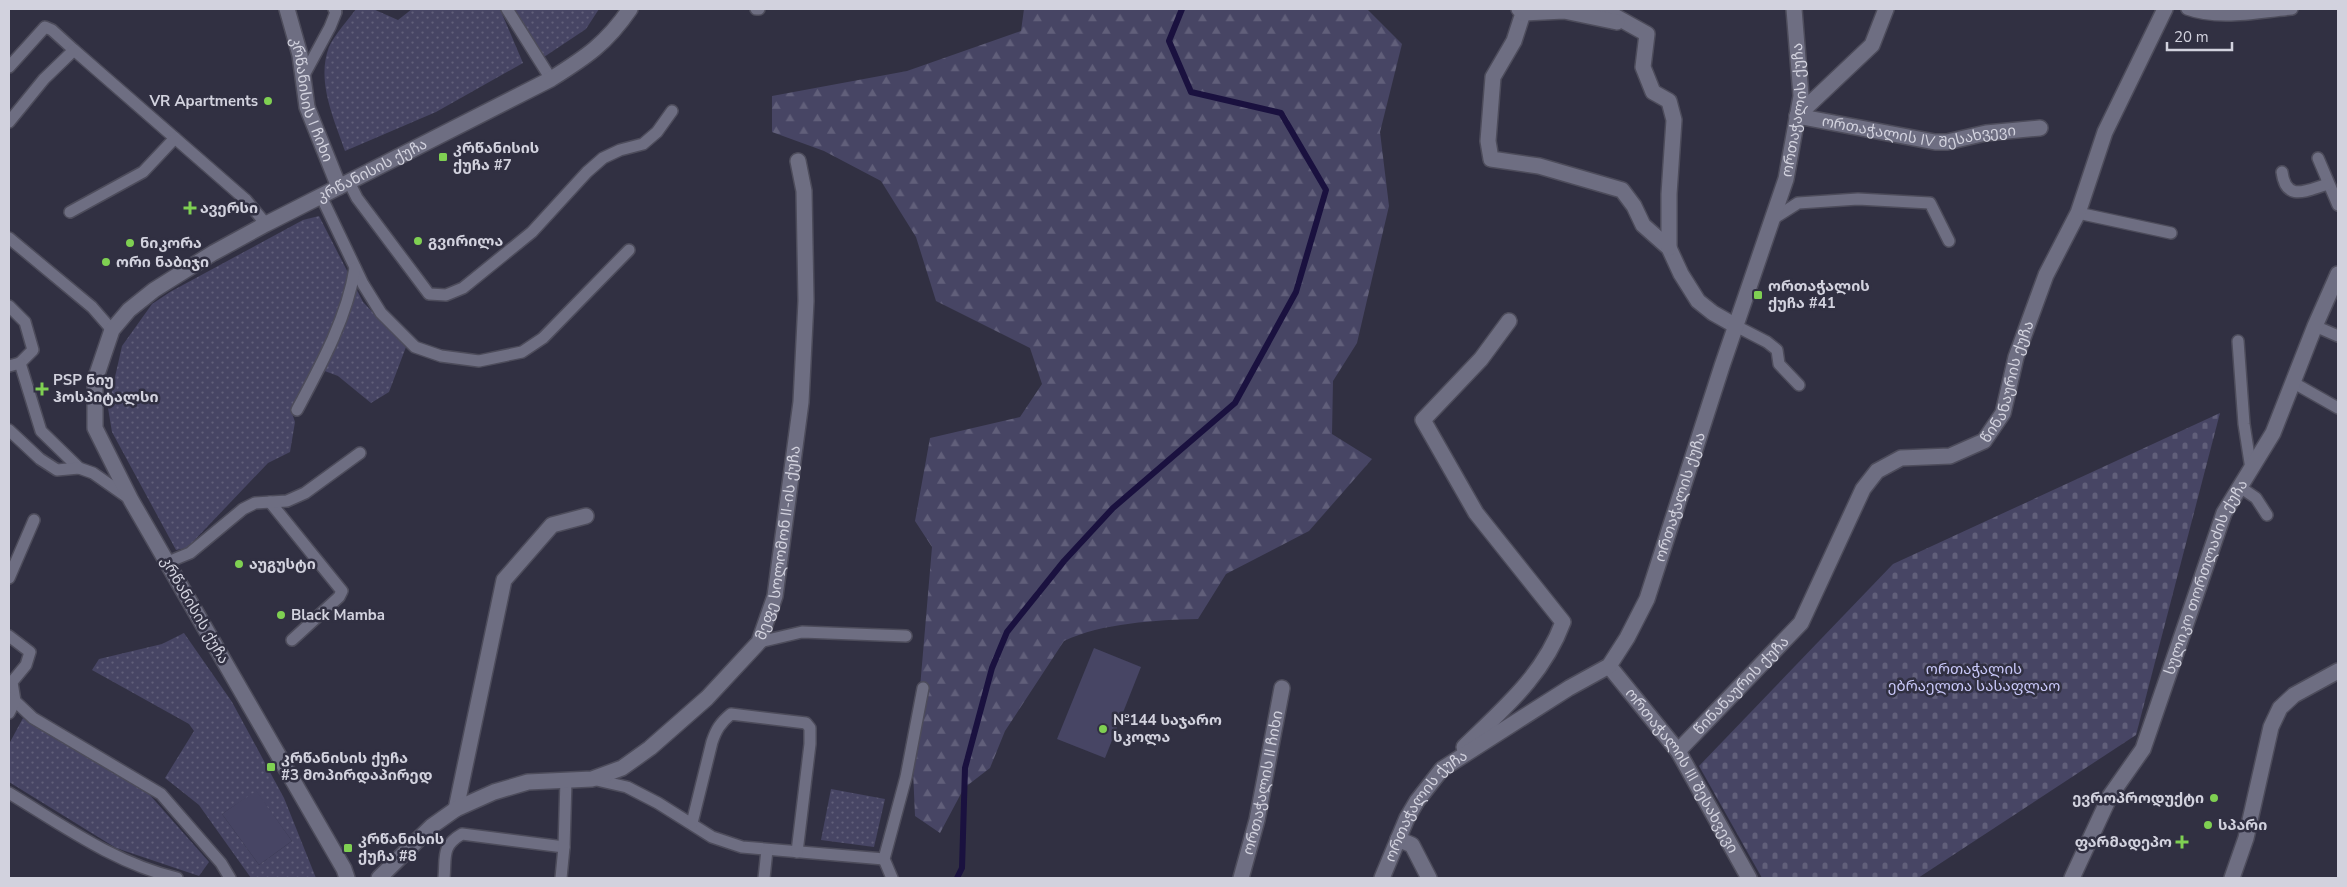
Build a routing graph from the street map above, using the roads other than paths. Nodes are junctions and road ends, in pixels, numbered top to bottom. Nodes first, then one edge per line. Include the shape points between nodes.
1 (287, 9) edge
2 (334, 9) edge
3 (507, 9) edge
4 (630, 9) edge
5 (1602, 9) edge
6 (1794, 9) edge
7 (1886, 9) edge
8 (2165, 9) edge
9 (2186, 9) edge
10 (2292, 9) edge
11 (1521, 11) edge
12 (1626, 22) junction
13 (74, 50) junction
14 (9, 67) edge
15 (303, 77) junction
16 (552, 79) junction
17 (672, 111) dead end
18 (1797, 116) junction
19 (9, 122) edge
20 (2040, 128) dead end
21 (175, 138) junction
22 (2318, 158) dead end
23 (798, 161) dead end
24 (2282, 172) dead end
25 (2328, 184) junction
26 (344, 185) junction
27 (321, 196) junction
28 (2338, 205) edge
29 (70, 212) dead end
30 (2078, 213) junction
31 (1773, 219) junction
32 (266, 224) junction
33 (2171, 234) dead end
34 (9, 238) edge
35 (1949, 241) dead end
36 (1670, 248) junction
37 (629, 250) dead end
38 (355, 268) junction
39 (2338, 274) edge
40 (9, 306) edge
41 (1509, 321) dead end
42 (1736, 326) junction
43 (2314, 326) junction
44 (112, 330) junction
45 (2338, 336) edge
46 (2238, 341) dead end
47 (20, 363) junction
48 (9, 366) edge
49 (2294, 383) junction
50 (1799, 385) dead end
51 (2338, 408) edge
52 (297, 410) dead end
53 (9, 430) edge
54 (360, 453) dead end
55 (79, 468) junction
56 (2251, 469) junction
57 (2240, 487) junction
58 (131, 500) junction
59 (270, 502) junction
60 (2267, 515) dead end
61 (586, 516) dead end
62 (34, 520) dead end
63 (168, 562) junction
64 (9, 578) edge
65 (9, 636) edge
66 (906, 636) dead end
67 (292, 640) dead end
68 (759, 642) junction
69 (1609, 666) junction
70 (2338, 671) edge
71 (923, 688) dead end
72 (1282, 688) dead end
73 (12, 699) edge
74 (9, 713) edge
75 (1678, 750) junction
76 (1442, 769) junction
77 (592, 779) junction
78 (566, 780) junction
79 (9, 793) edge
80 (456, 809) junction
81 (692, 824) junction
82 (1398, 839) junction
83 (564, 847) junction
84 (767, 850) junction
85 (797, 852) junction
86 (884, 859) junction
87 (177, 878) edge
88 (230, 878) edge
89 (347, 878) edge
90 (378, 878) edge
91 (444, 878) edge
92 (561, 878) edge
93 (764, 878) edge
94 (892, 878) edge
95 (1241, 878) edge
96 (1382, 878) edge
97 (1429, 878) edge
98 (1749, 878) edge
99 (2072, 878) edge
100 (2232, 878) edge

1 - 15 street, კრწანისის I ჩიხი
2 - 15 lane via 336,12 330,27
3 - 16 lane
4 - 16 street, კრწანისის ქუჩა via 605,41
5 - 12 street
6 - 18 street, ორთაჭალის ქუჩა via 1801,96
7 - 18 street via 1872,45
8 - 30 street, წინანაურის ქუჩა via 2105,132
9 - 10 lane via 2234,15
11 - 12 street via 1564,11 1610,22
11 - 36 street via 1514,41 1493,77 1488,141 1491,159 1538,166 1622,190 1643,224
12 - 36 street via 1646,34 1643,67 1653,92 1669,101 1674,120 1669,194
13 - 14 lane via 52,30 45,28
13 - 19 lane via 44,78
13 - 21 lane
15 - 26 street, კრწანისის I ჩიხი via 307,106
16 - 26 street, კრწანისის ქუჩა
17 - 26 lane via 657,132 643,144 603,158 532,232 464,288 446,295 429,294
18 - 20 street, ორთაჭალის IV შესახვევი via 1936,142 1986,132
18 - 31 street, ორთაჭალის ქუჩა via 1786,179
21 - 29 lane via 143,172
21 - 32 lane via 246,200
22 - 25 lane
23 - 68 street, მეფე სოლომონ II-ის ქუჩა via 804,192 806,281 801,402 775,596
24 - 25 lane via 2284,184 2294,192
25 - 28 lane
26 - 27 street, კრწანისის ქუჩა
27 - 32 street, კრწანისის ქუჩა
27 - 38 lane
30 - 33 lane
30 - 75 street, წინანაურის ქუჩა via 2046,275 2016,357 2003,413 1984,441 1950,456 1901,458 1877,471 1863,489 1801,623
31 - 35 lane via 1798,203 1858,199 1930,203
31 - 42 street, ორთაჭალის ქუჩა
32 - 44 street, კრწანისის ქუჩა via 154,290 129,310
34 - 44 lane via 92,307
36 - 42 street via 1698,301
37 - 38 lane via 543,338 522,352 479,361 441,356 415,347 381,313
38 - 52 lane via 352,291 341,320
39 - 43 street, სულიკო თორთლაძის ქუჩა
40 - 47 lane via 25,322 33,350
41 - 76 street via 1481,359 1423,420 1476,513 1562,622 1555,645 1531,680
42 - 50 lane via 1777,350 1779,364
42 - 69 street, ორთაჭალის ქუჩა via 1647,599
43 - 45 lane
43 - 49 street, სულიკო თორთლაძის ქუჩა
44 - 58 street, კრწანისის ქუჩა via 95,380 95,428
46 - 56 lane
47 - 48 lane
47 - 55 lane via 41,431
49 - 51 lane
49 - 56 street, სულიკო თორთლაძის ქუჩა via 2273,432
53 - 55 lane via 56,470
54 - 59 lane via 305,493 287,501
55 - 58 lane
56 - 57 street, სულიკო თორთლაძის ქუჩა
57 - 60 lane via 2256,498
57 - 99 street, სულიკო თორთლაძის ქუჩა via 2224,513 2143,749 2110,796
58 - 63 street, კრწანისის ქუჩა
59 - 63 lane via 255,503 242,509 190,553
59 - 67 lane via 342,591
61 - 80 street via 552,525 504,580
62 - 64 lane
63 - 89 street, კრწანისის ქუჩა
65 - 73 lane via 30,652 26,665 12,682
66 - 68 lane via 802,632
68 - 77 street, მეფე სოლომონ II-ის ქუჩა via 707,698 650,748 622,768
69 - 75 street, ორთაჭალის III შესახვევი
69 - 76 street, ორთაჭალის ქუჩა
70 - 100 street via 2294,695 2280,708 2271,727 2253,812
71 - 86 lane via 906,777
72 - 95 street, ორთაჭალის II ჩიხი via 1257,820
73 - 74 lane
73 - 88 lane via 33,718 161,794 221,863
75 - 98 street, ორთაჭალის III შესახვევი
76 - 82 street, ორთაჭალის ქუჩა via 1417,801
77 - 78 street, მეფე სოლომონ II-ის ქუჩა
77 - 81 lane via 628,787
78 - 80 street, მეფე სოლომონ II-ის ქუჩა via 528,782 494,792
78 - 83 lane
79 - 87 lane via 117,857
80 - 90 street, მეფე სოლომონ II-ის ქუჩა via 432,826
81 - 84 lane via 727,843
81 - 85 lane via 716,730 731,714 806,723 811,739
82 - 96 street, ორთაჭალის ქუჩა
82 - 97 street via 1412,846
83 - 91 lane via 462,834 450,841 446,850
83 - 92 lane
84 - 85 lane
84 - 93 lane
85 - 86 lane
86 - 94 lane

